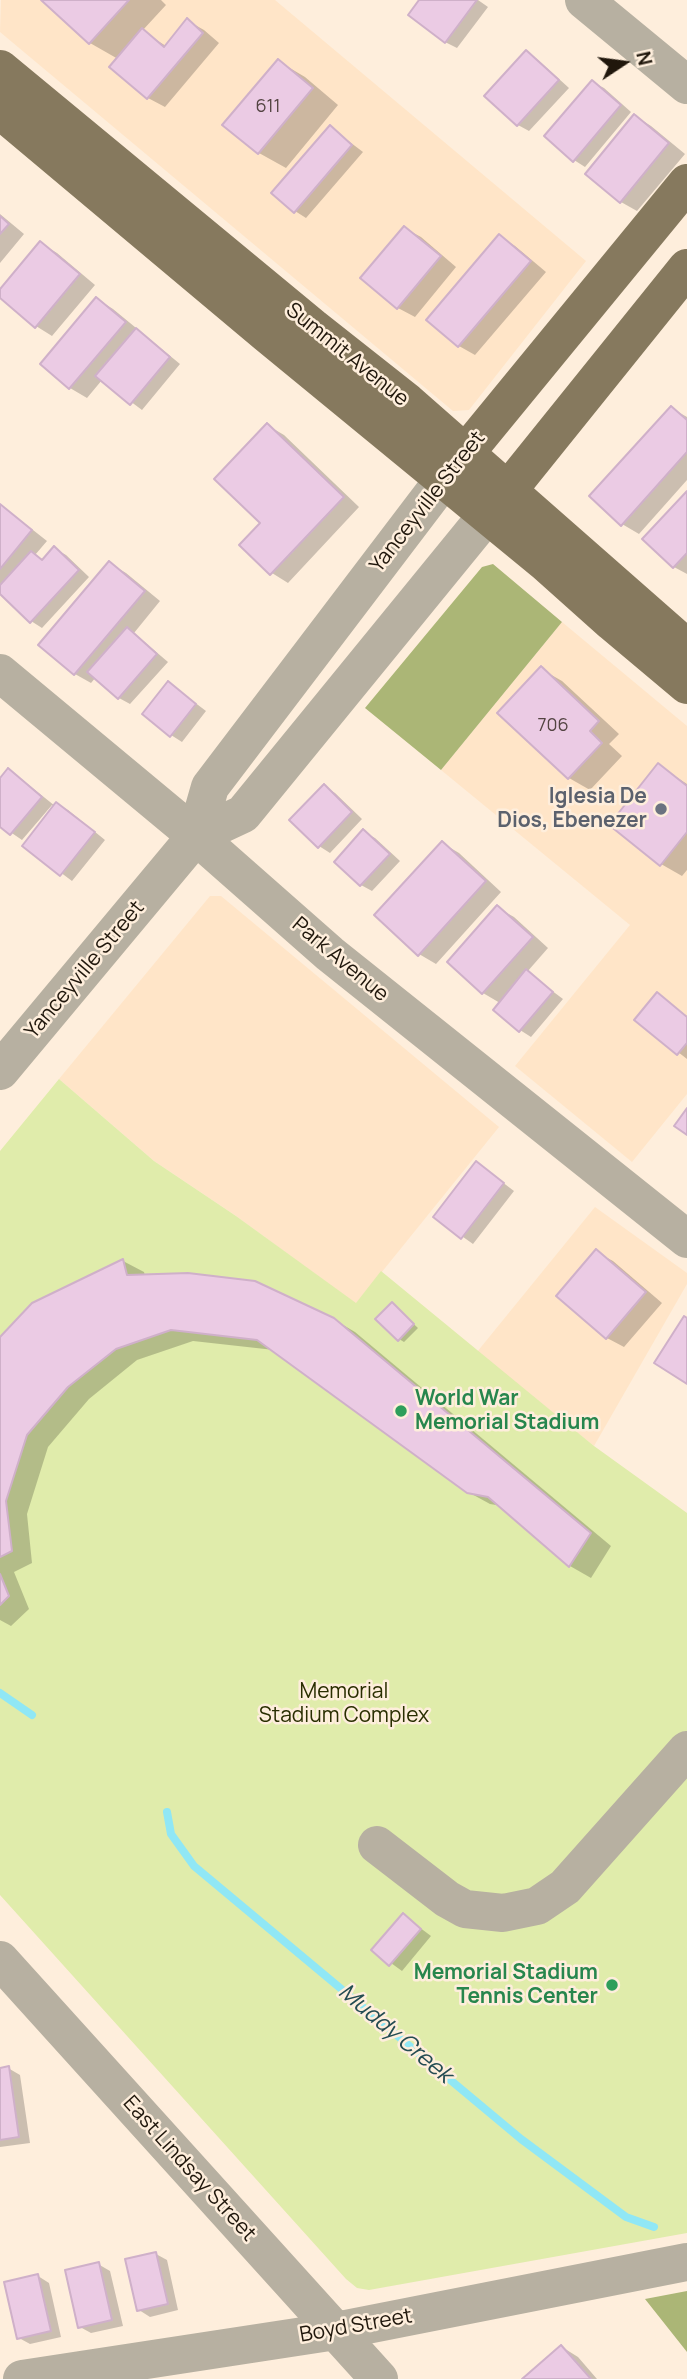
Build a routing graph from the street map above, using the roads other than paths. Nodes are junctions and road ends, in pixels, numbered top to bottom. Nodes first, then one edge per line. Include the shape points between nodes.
1 (584, 0) edge
2 (0, 69) edge
3 (687, 85) edge
4 (0, 110) edge
5 (687, 183) edge
6 (687, 268) edge
7 (455, 466) junction
8 (498, 503) junction
9 (687, 648) edge
10 (0, 673) edge
11 (687, 685) edge
12 (196, 836) junction
13 (0, 1071) edge
14 (687, 1239) edge
15 (687, 1750) edge
16 (377, 1845) dead end
17 (7, 1979) edge
18 (687, 2262) edge
19 (336, 2331) junction
20 (22, 2379) edge
21 (379, 2379) edge

1 - 3 street
2 - 7 main road, Summit Avenue via 407,402
4 - 7 main road, Summit Avenue via 267,334
5 - 7 main road, Yanceyville Street
6 - 8 main road, Yanceyville Street
7 - 8 main road, Summit Avenue
7 - 12 street, Yanceyville Street via 209,787
8 - 9 main road, Summit Avenue
8 - 11 main road, Summit Avenue
8 - 12 street, Yanceyville Street via 243,814
10 - 12 street, Park Avenue
12 - 13 street, Yanceyville Street
12 - 14 street, Park Avenue via 330,954
15 - 16 street via 565,1887 537,1906 503,1913 465,1909
17 - 19 street, East Lindsay Street
18 - 19 street, Boyd Street
19 - 20 street, Boyd Street
19 - 21 street, East Lindsay Street

